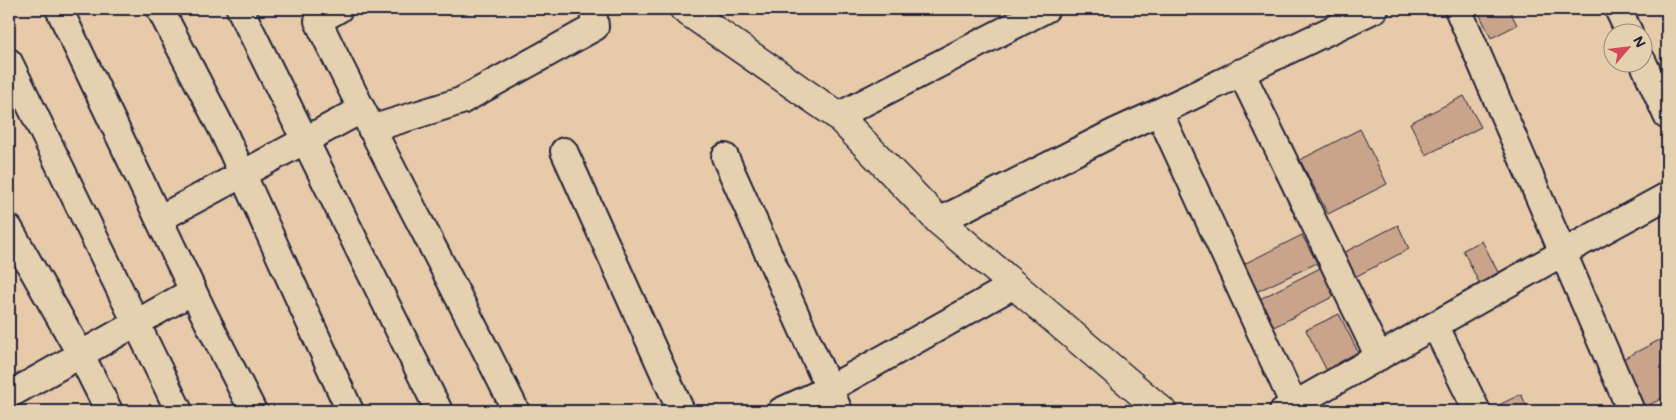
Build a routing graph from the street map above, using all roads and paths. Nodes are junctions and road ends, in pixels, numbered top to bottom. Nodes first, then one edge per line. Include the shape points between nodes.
1 (59, 9) edge
2 (160, 9) edge
3 (240, 9) edge
4 (340, 9) edge
5 (594, 9) edge
6 (684, 9) edge
7 (1375, 9) edge
8 (1458, 9) edge
9 (1618, 9) edge
10 (1030, 12) edge
11 (1624, 22) edge
12 (9, 62) edge
13 (1241, 72) junction
14 (1647, 72) edge
15 (1159, 112) junction
16 (838, 116) junction
17 (1667, 116) edge
18 (366, 120) junction
19 (305, 140) junction
20 (564, 151) dead end
21 (725, 157) dead end
22 (242, 173) junction
23 (1667, 196) edge
24 (159, 219) junction
25 (939, 221) junction
26 (9, 228) edge
27 (1564, 252) junction
28 (1014, 285) junction
29 (193, 291) junction
30 (136, 323) junction
31 (1435, 326) junction
32 (81, 354) junction
33 (1379, 357) junction
34 (14, 400) edge
35 (834, 400) edge
36 (1289, 408) edge
37 (109, 411) edge
38 (179, 411) edge
39 (253, 411) edge
40 (350, 411) edge
41 (439, 411) edge
42 (516, 411) edge
43 (681, 411) edge
44 (781, 411) edge
45 (1162, 411) edge
46 (1476, 411) edge
47 (1631, 411) edge

1 - 24 street
2 - 22 street
3 - 19 street
4 - 18 street via 318,21
5 - 18 street via 595,27 460,101
6 - 16 street
7 - 13 street
8 - 27 street
9 - 11 street
10 - 16 street
12 - 30 street
13 - 15 street
13 - 33 street
14 - 17 street
15 - 25 street
15 - 36 street
16 - 25 street
18 - 19 street
18 - 42 street
19 - 22 street
19 - 41 street
20 - 43 street
21 - 35 street
22 - 24 street
22 - 40 street
23 - 27 street
24 - 29 street
25 - 28 street
26 - 32 street
27 - 31 street
27 - 47 street
28 - 35 street
28 - 45 street
29 - 30 street
29 - 39 street
30 - 32 street
30 - 38 street
31 - 33 street
31 - 46 street
32 - 34 street
32 - 37 street
33 - 36 street
35 - 44 street

